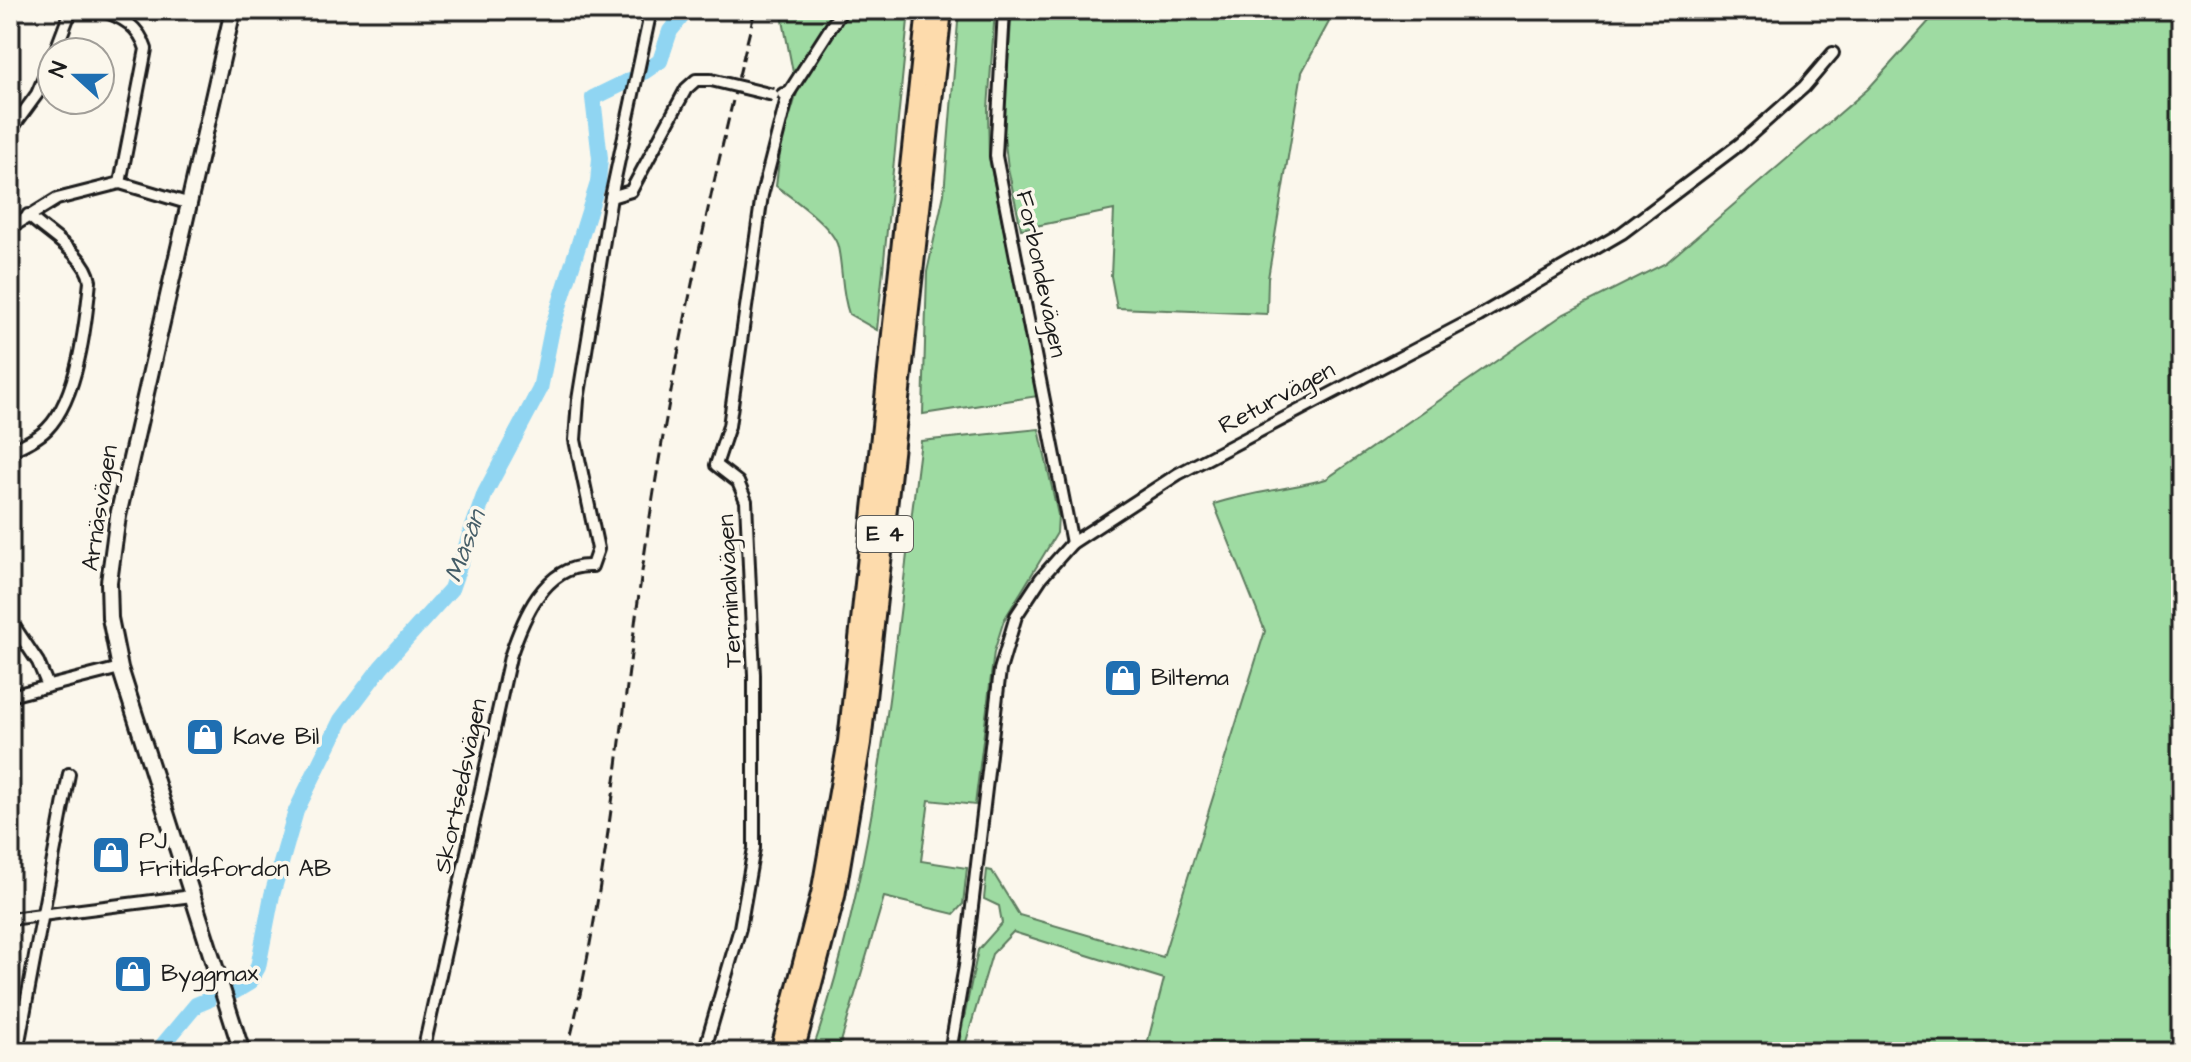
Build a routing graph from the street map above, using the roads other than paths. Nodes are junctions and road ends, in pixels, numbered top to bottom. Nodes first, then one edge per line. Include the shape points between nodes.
1 (71, 10) edge
2 (100, 10) edge
3 (233, 10) edge
4 (651, 10) edge
5 (842, 10) edge
6 (927, 10) edge
7 (942, 10) edge
8 (1004, 10) edge
9 (61, 36) edge
10 (1833, 53) dead end
11 (788, 94) junction
12 (36, 95) edge
13 (10, 131) edge
14 (120, 183) junction
15 (611, 197) junction
16 (187, 203) junction
17 (28, 215) junction
18 (10, 228) edge
19 (10, 451) edge
20 (1072, 543) junction
21 (10, 620) edge
22 (120, 668) junction
23 (48, 686) junction
24 (10, 696) edge
25 (69, 774) dead end
26 (192, 896) junction
27 (40, 916) junction
28 (10, 919) edge
29 (17, 1052) edge
30 (242, 1052) edge
31 (423, 1052) edge
32 (704, 1052) edge
33 (780, 1052) edge
34 (794, 1052) edge
35 (950, 1052) edge

1 - 9 street
2 - 14 street via 128,22 146,49
3 - 16 street, Arnäsvägen
4 - 15 street
5 - 11 street
6 - 33 highway, E 4 via 848,741 821,894
7 - 34 highway, E 4 via 861,743 835,896
8 - 20 street, Forbondevägen via 996,156
10 - 20 street, Returvägen via 1804,87 1740,144 1622,233 1479,316 1178,474
11 - 15 street, bridge via 696,80 686,89 631,191
11 - 32 street, Terminalvägen via 762,195 729,426 716,465 738,482 746,501 756,782 754,848 743,914
12 - 13 street
14 - 16 street
14 - 17 street via 57,199
15 - 31 street, Skortsedsvägen via 575,440 598,549 592,566 569,569 529,608 510,657
16 - 22 street, Arnäsvägen via 112,547 110,618
17 - 18 street
17 - 19 street via 80,259 89,269 90,281 78,355 59,414 47,430
20 - 35 street, Returvägen via 1030,592 1006,643
21 - 23 street
22 - 23 street
22 - 26 street, Arnäsvägen
23 - 24 street
25 - 27 street
26 - 27 street
26 - 30 street, Arnäsvägen
27 - 28 street
27 - 29 street

